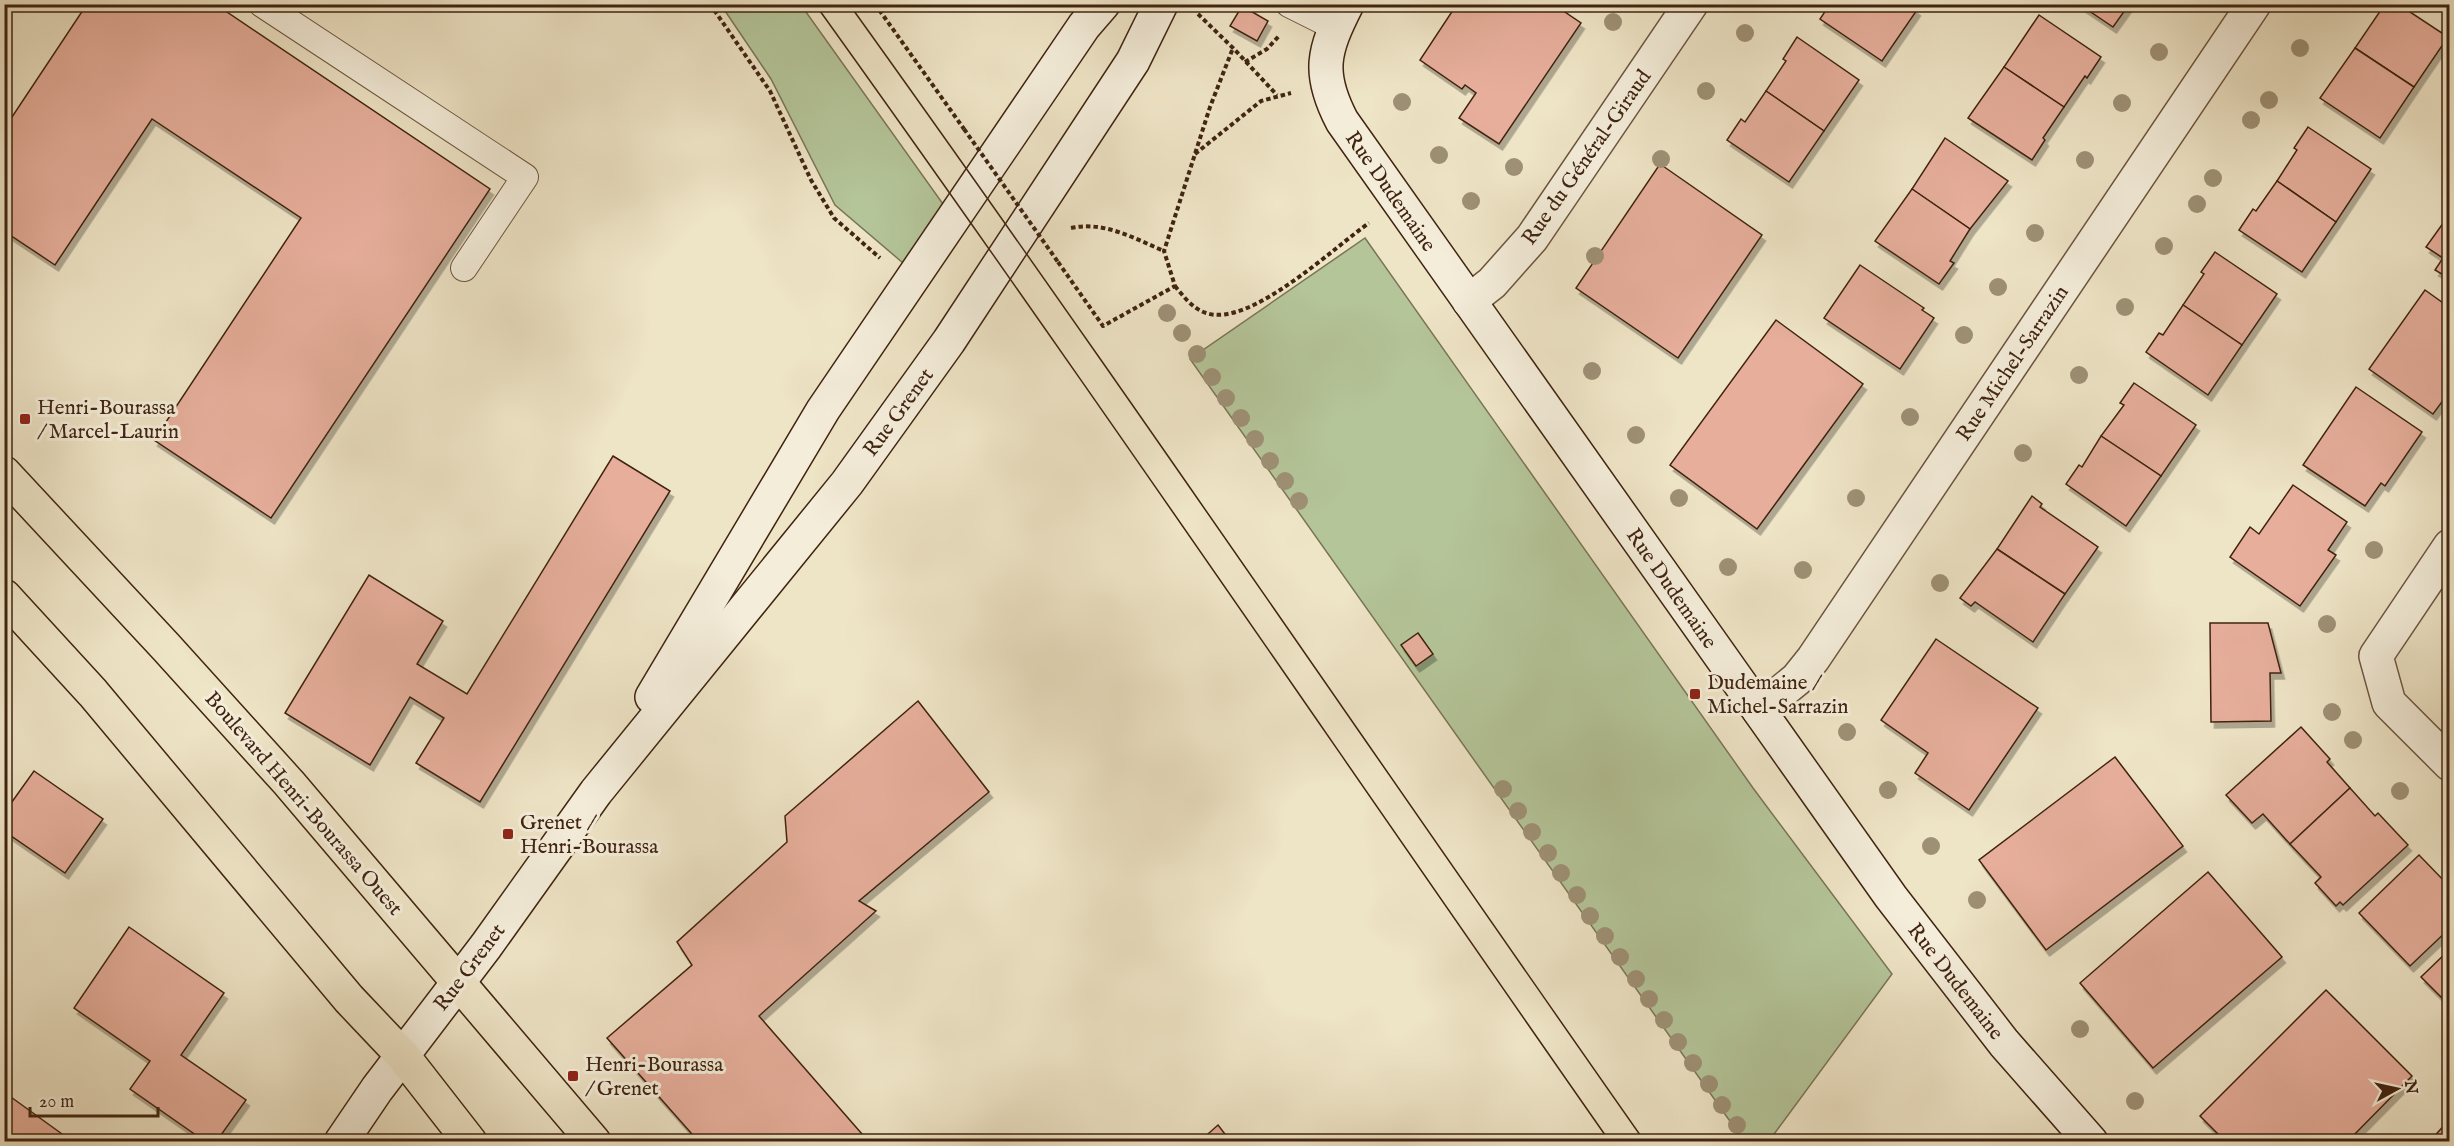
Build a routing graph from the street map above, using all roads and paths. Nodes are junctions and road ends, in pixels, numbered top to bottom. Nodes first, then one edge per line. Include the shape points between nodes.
1 (262, 4) edge
2 (710, 4) edge
3 (875, 4) edge
4 (1103, 4) edge
5 (1161, 4) edge
6 (1691, 4) edge
7 (2254, 4) edge
8 (1196, 12) dead end
9 (1341, 16) edge
10 (1287, 17) edge
11 (1233, 48) junction
12 (1245, 62) junction
13 (1195, 154) junction
14 (1364, 227) dead end
15 (1064, 230) dead end
16 (1164, 250) junction
17 (885, 263) dead end
18 (464, 268) dead end
19 (1175, 286) junction
20 (1469, 300) junction
21 (4, 473) edge
22 (2450, 546) edge
23 (4, 596) edge
24 (1759, 710) junction
25 (2450, 764) edge
26 (596, 792) junction
27 (459, 981) junction
28 (403, 1056) junction
29 (341, 1142) edge
30 (470, 1142) edge
31 (594, 1142) edge
32 (2091, 1142) edge

1 - 18 lane via 525,177
2 - 17 path via 770,91 811,180 834,218
3 - 19 path, bridge via 1103,326
4 - 26 street, Rue Grenet via 1084,26 823,410
5 - 26 street, Rue Grenet via 1133,61 895,417 847,483
6 - 20 street, Rue du Général-Giraud via 1532,238 1492,283
7 - 24 street, Rue Michel-Sarrazin via 1812,659 1797,679
8 - 11 path
9 - 10 lane
9 - 20 street, Rue Dudemaine via 1326,62 1326,86 1331,101
10 - 12 path via 1267,49
11 - 12 path
11 - 13 path
12 - 13 path via 1277,95 1261,101
13 - 16 path
14 - 19 path via 1246,310 1204,313
15 - 16 path via 1092,225 1113,229
16 - 19 path
20 - 24 street, Rue Dudemaine
21 - 27 main road, Boulevard Henri-Bourassa Ouest via 289,783
22 - 25 street via 2376,656 2389,703
23 - 28 main road via 93,693 349,999
24 - 32 street, Rue Dudemaine via 1932,952
26 - 27 street, Rue Grenet
27 - 28 street, Rue Grenet
27 - 31 main road, Boulevard Henri-Bourassa Ouest
28 - 29 street, Rue Grenet
28 - 30 main road

